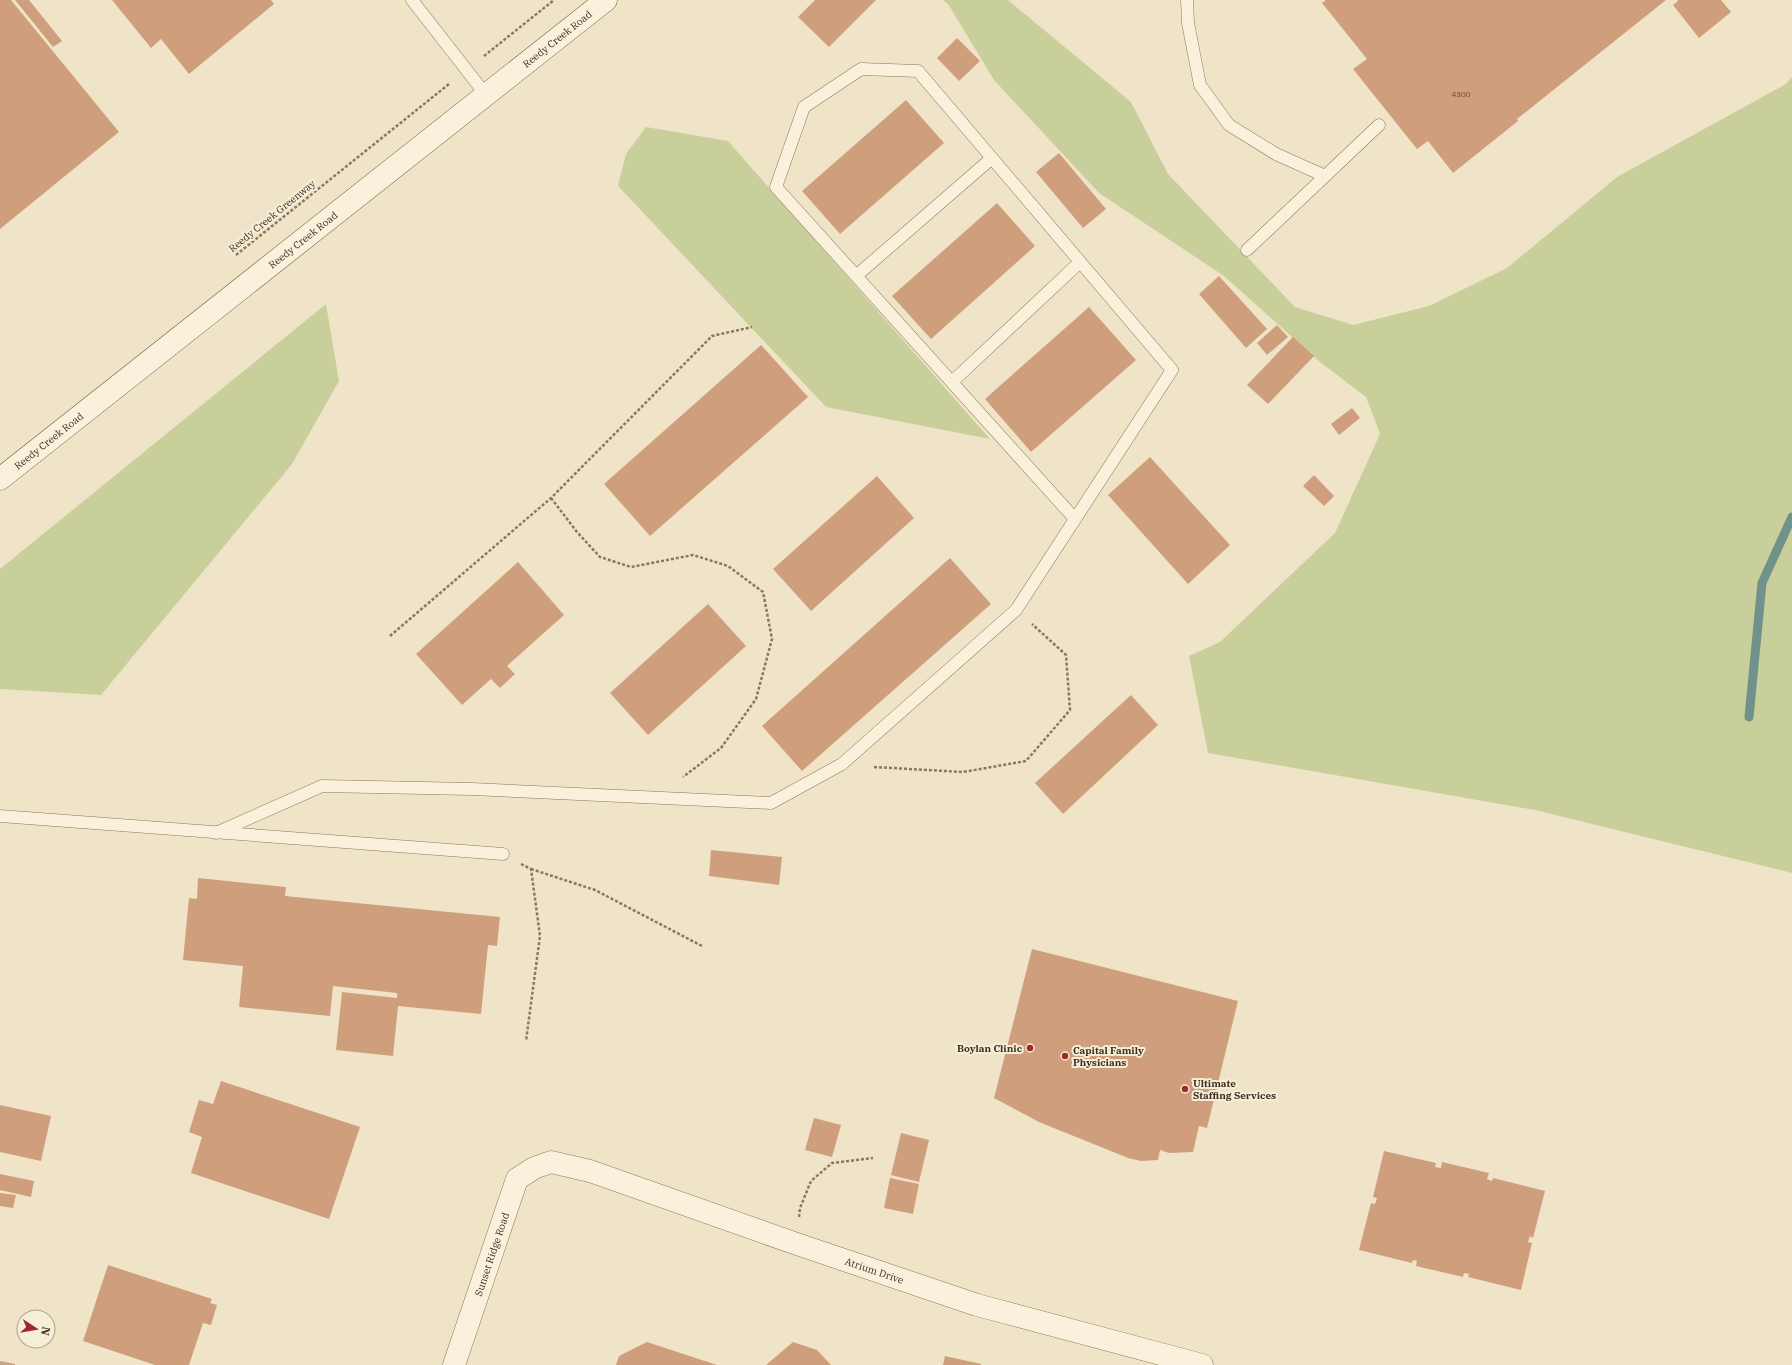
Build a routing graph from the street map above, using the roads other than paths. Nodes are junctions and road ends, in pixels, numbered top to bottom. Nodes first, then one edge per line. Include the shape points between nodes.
1 (412, 0) edge
2 (606, 0) edge
3 (1187, 0) edge
4 (486, 95) junction
5 (1379, 125) dead end
6 (992, 158) junction
7 (1325, 176) junction
8 (1247, 250) dead end
9 (1080, 262) junction
10 (856, 276) junction
11 (952, 382) junction
12 (0, 479) edge
13 (1075, 519) junction
14 (0, 816) edge
15 (216, 833) junction
16 (503, 854) road end
17 (551, 1162) joint
18 (454, 1365) edge
19 (1202, 1365) edge

1 - 4 lane
2 - 4 street, Reedy Creek Road
3 - 7 lane via 1188,23 1200,85 1229,126 1276,154
4 - 12 street, Reedy Creek Road
5 - 7 lane
6 - 9 lane
6 - 10 lane
6 - 10 lane via 918,71 861,69 804,107 776,187
7 - 8 lane
9 - 11 lane
9 - 13 lane via 1172,370
10 - 11 lane
11 - 13 lane
13 - 15 lane via 1016,610 842,764 771,803 472,788 322,786
14 - 15 lane
15 - 16 lane
17 - 18 street, Sunset Ridge Road via 534,1168 517,1179
17 - 19 street, Atrium Drive via 590,1171 977,1305

